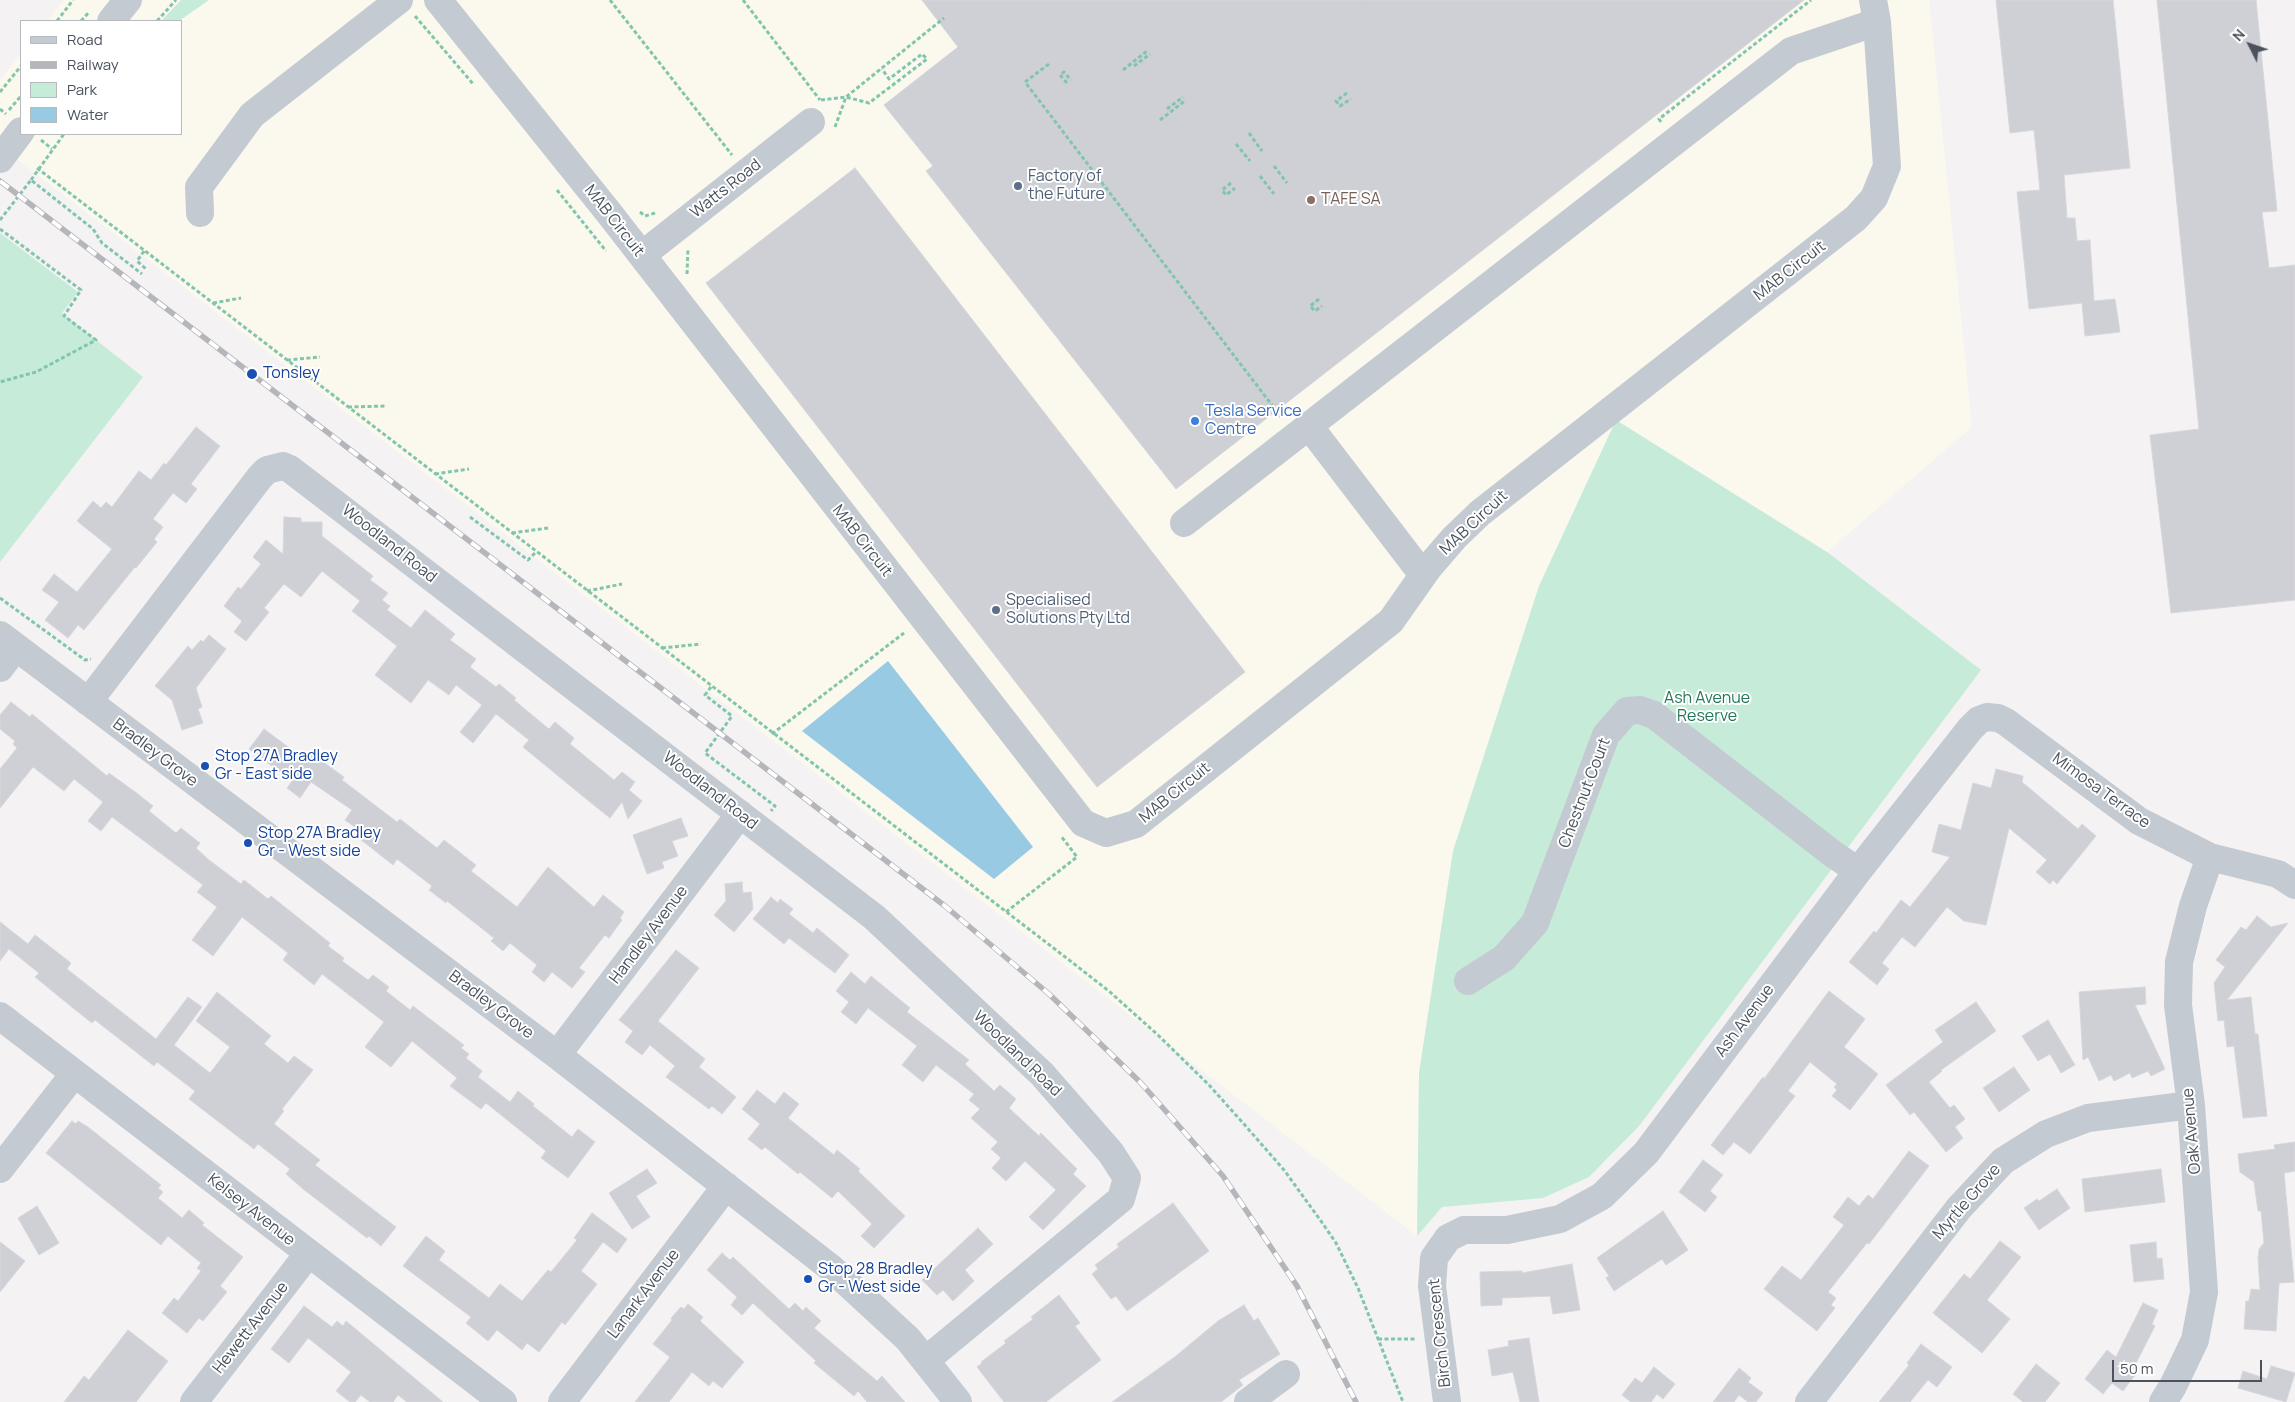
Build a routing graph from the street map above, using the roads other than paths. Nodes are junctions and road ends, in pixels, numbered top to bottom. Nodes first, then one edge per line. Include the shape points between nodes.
1 (128, 0) edge
2 (438, 0) edge
3 (406, 7) edge
4 (1875, 11) edge
5 (112, 20) edge
6 (819, 113) road end
7 (14, 122) edge
8 (0, 159) edge
9 (200, 213) dead end
10 (642, 255) junction
11 (1299, 419) junction
12 (1184, 523) dead end
13 (1423, 575) junction
14 (5, 650) edge
15 (88, 702) junction
16 (1987, 717) joint
17 (749, 821) junction
18 (2210, 857) junction
19 (1858, 871) junction
20 (2289, 876) edge
21 (1468, 981) dead end
22 (0, 1016) edge
23 (557, 1055) junction
24 (74, 1074) junction
25 (2191, 1105) junction
26 (0, 1169) edge
27 (726, 1186) junction
28 (1448, 1238) joint
29 (308, 1254) junction
30 (926, 1360) junction
31 (1286, 1374) dead end
32 (194, 1402) edge
33 (503, 1402) edge
34 (562, 1402) edge
35 (958, 1402) edge
36 (1248, 1402) edge
37 (1447, 1402) edge
38 (1809, 1402) edge
39 (2163, 1402) edge

1 - 5 street
2 - 10 street, MAB Circuit
3 - 9 street via 252,115 199,188
4 - 11 street via 1791,51 1676,141
4 - 13 street, MAB Circuit via 1887,166 1874,198 1826,243 1480,513
6 - 10 street, Watts Road
7 - 8 street
10 - 13 street, MAB Circuit via 1077,816 1083,823 1106,833 1136,824 1391,621
11 - 12 street
11 - 13 street
14 - 15 street, Bradley Grove
15 - 17 street, Woodland Road via 260,478 267,470 283,466
15 - 23 street, Bradley Grove
16 - 18 street, Mimosa Terrace via 2006,722 2139,821
16 - 19 street, Ash Avenue via 1970,729
17 - 23 street, Handley Avenue
17 - 30 street, Woodland Road via 874,917 1042,1074 1111,1153 1127,1178 1121,1199
18 - 20 street, Mimosa Terrace
18 - 25 street, Oak Avenue via 2179,962 2178,1005
19 - 21 street, Chestnut Court via 1654,715 1627,710 1606,735 1535,923 1504,958
19 - 28 street, Ash Avenue via 1646,1152 1602,1196 1560,1219 1507,1230 1464,1230
22 - 24 street, Kelsey Avenue
23 - 27 street, Bradley Grove
24 - 26 street
24 - 29 street, Kelsey Avenue
25 - 38 street, Myrtle Grove via 2088,1118 2046,1134 2003,1160 1959,1208
25 - 39 street, Oak Avenue via 2204,1292 2195,1340
27 - 30 street, Bradley Grove via 831,1268 908,1339
27 - 34 street, Lanark Avenue
28 - 37 street, Birch Crescent via 1434,1258 1432,1286
29 - 32 street, Hewett Avenue
29 - 33 street, Kelsey Avenue
30 - 35 street, Bradley Grove
31 - 36 street

